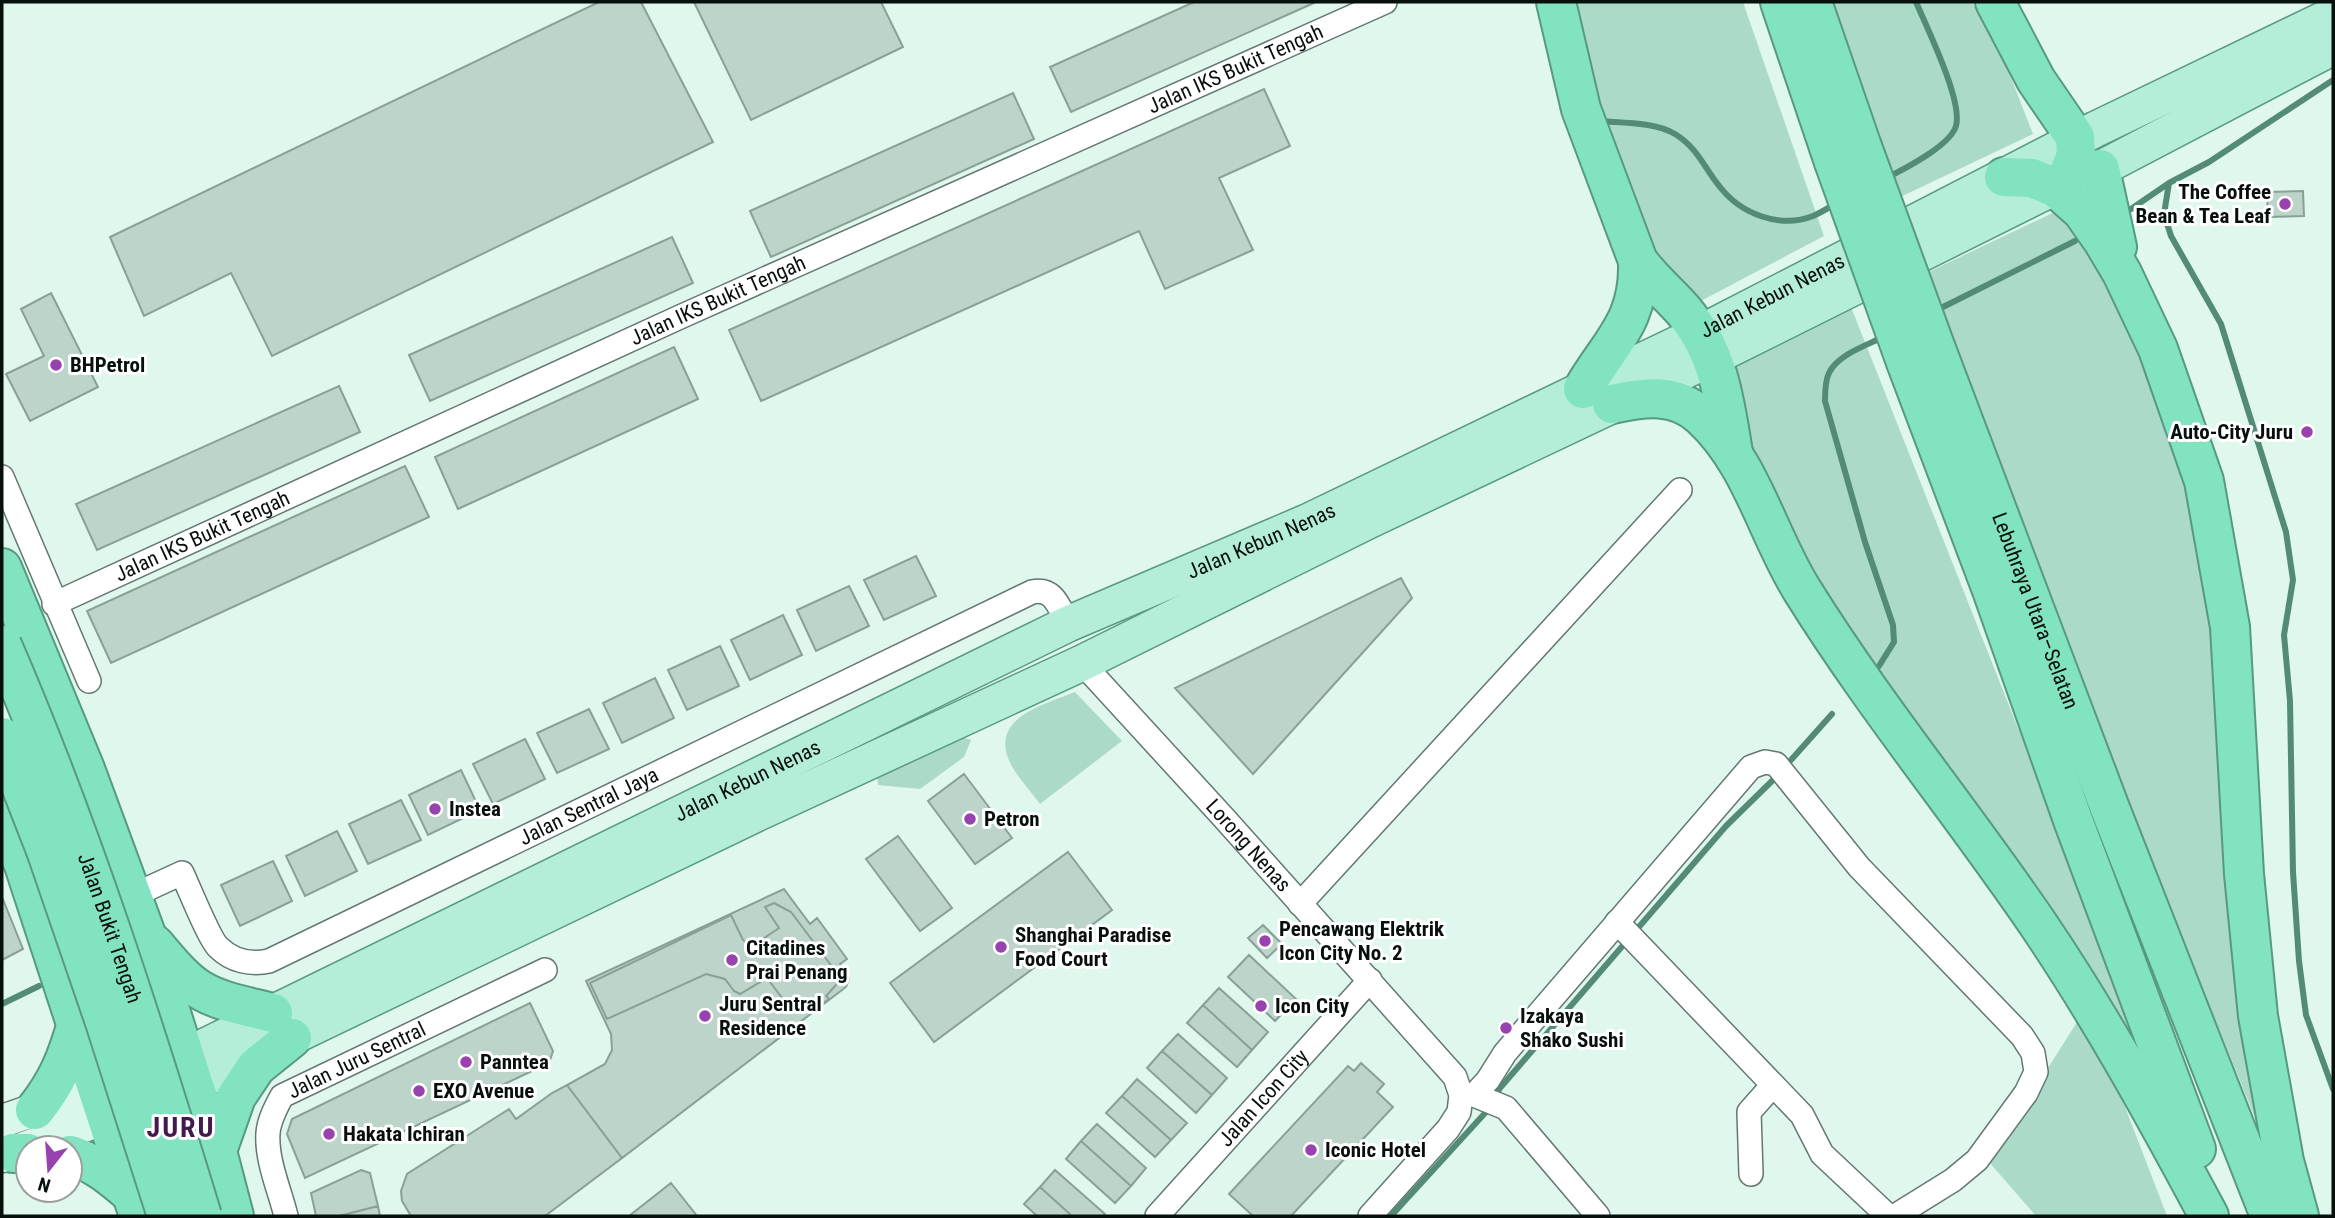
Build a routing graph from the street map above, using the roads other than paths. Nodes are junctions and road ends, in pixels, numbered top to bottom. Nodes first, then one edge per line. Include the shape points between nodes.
1 (1385, 2) edge
2 (1556, 2) edge
3 (1780, 2) edge
4 (1812, 2) edge
5 (1995, 2) edge
6 (2333, 15) edge
7 (2333, 47) edge
8 (1847, 153) junction
9 (2079, 162) junction
10 (2004, 177) junction
11 (1638, 261) junction
12 (1706, 345) junction
13 (1921, 355) junction
14 (1597, 396) junction
15 (1733, 453) junction
16 (2, 477) edge
17 (1680, 490) dead end
18 (2, 568) edge
19 (54, 604) junction
20 (1068, 624) junction
21 (2, 645) edge
22 (1082, 663) junction
23 (89, 681) dead end
24 (2, 737) edge
25 (2, 813) edge
26 (1300, 904) junction
27 (140, 917) junction
28 (1626, 931) junction
29 (50, 943) junction
30 (545, 971) dead end
31 (1370, 980) junction
32 (77, 1023) junction
33 (282, 1025) junction
34 (189, 1070) junction
35 (1773, 1085) junction
36 (1482, 1100) junction
37 (103, 1103) junction
38 (19, 1134) edge
39 (26, 1134) edge
40 (26, 1134) edge
41 (217, 1151) junction
42 (84, 1159) edge
43 (1751, 1174) dead end
44 (141, 1210) edge
45 (223, 1215) edge
46 (167, 1216) edge
47 (286, 1216) edge
48 (1157, 1216) edge
49 (1370, 1216) edge
50 (1598, 1216) edge
51 (1888, 1216) edge
52 (1895, 1216) edge
53 (2209, 1216) edge
54 (2221, 1216) edge
55 (2270, 1216) edge
56 (2300, 1216) edge

1 - 19 street, Jalan IKS Bukit Tengah via 680,317
2 - 11 highway via 1581,109
3 - 8 highway, Lebuhraya Utara–Selatan
4 - 8 highway, Lebuhraya Utara–Selatan
5 - 9 highway
6 - 9 main road, Jalan Kebun Nenas
7 - 9 main road, Jalan Kebun Nenas
8 - 13 highway, Lebuhraya Utara–Selatan, bridge
9 - 10 main road, Jalan Kebun Nenas
9 - 10 highway via 2032,178
9 - 12 main road, Jalan Kebun Nenas
9 - 56 highway via 2122,274 2158,349 2204,481 2230,627 2244,874 2258,1016 2284,1161
10 - 12 main road, Jalan Kebun Nenas
11 - 12 highway via 1683,310
11 - 14 highway via 1639,281 1629,318
12 - 14 main road, Jalan Kebun Nenas
12 - 15 highway via 1721,383
13 - 54 highway, Lebuhraya Utara–Selatan via 1992,590
13 - 55 highway, Lebuhraya Utara–Selatan via 2111,811
14 - 15 highway via 1674,401 1700,415
14 - 20 main road, Jalan Kebun Nenas
14 - 22 main road, Jalan Kebun Nenas via 1368,521
15 - 53 highway via 1801,589 2038,924 2151,1107
16 - 19 street
17 - 26 street
18 - 27 highway
19 - 23 street
20 - 27 street, Jalan Sentral Jaya via 1053,594 1042,589 1032,592 269,961 245,963 217,947 182,873
20 - 33 main road, Jalan Kebun Nenas
21 - 45 highway, Jalan Bukit Tengah, bridge via 78,838 140,1015
22 - 26 street, Lorong Nenas
22 - 33 main road, Jalan Kebun Nenas
24 - 46 highway, Jalan Bukit Tengah, bridge via 56,879
25 - 29 highway
26 - 31 street, Lorong Nenas
27 - 29 highway via 129,938 102,957 74,960
27 - 33 highway via 177,970 202,991
27 - 34 highway
28 - 35 street
28 - 36 street via 1505,1053
28 - 52 street via 1751,767 1776,764 1859,867 2022,1036 2033,1053 2036,1072 2026,1093 1977,1160
29 - 32 highway
30 - 47 street, Jalan Juru Sentral via 282,1096 268,1133
31 - 36 street, Lorong Nenas via 1455,1077
31 - 48 street, Jalan Icon City
32 - 37 highway
32 - 38 highway via 54,1086
33 - 34 main road, Jalan Kebun Nenas
33 - 41 highway via 236,1097
34 - 37 main road, Jalan Kebun Nenas
34 - 41 highway
35 - 43 street via 1749,1112
35 - 51 street via 1802,1115 1822,1154
36 - 49 street via 1459,1112
36 - 50 street, Lorong Nenas
37 - 39 main road
37 - 40 main road
37 - 44 highway
41 - 45 highway
42 - 44 highway via 105,1172
44 - 45 highway via 154,1193 176,1179 201,1181

